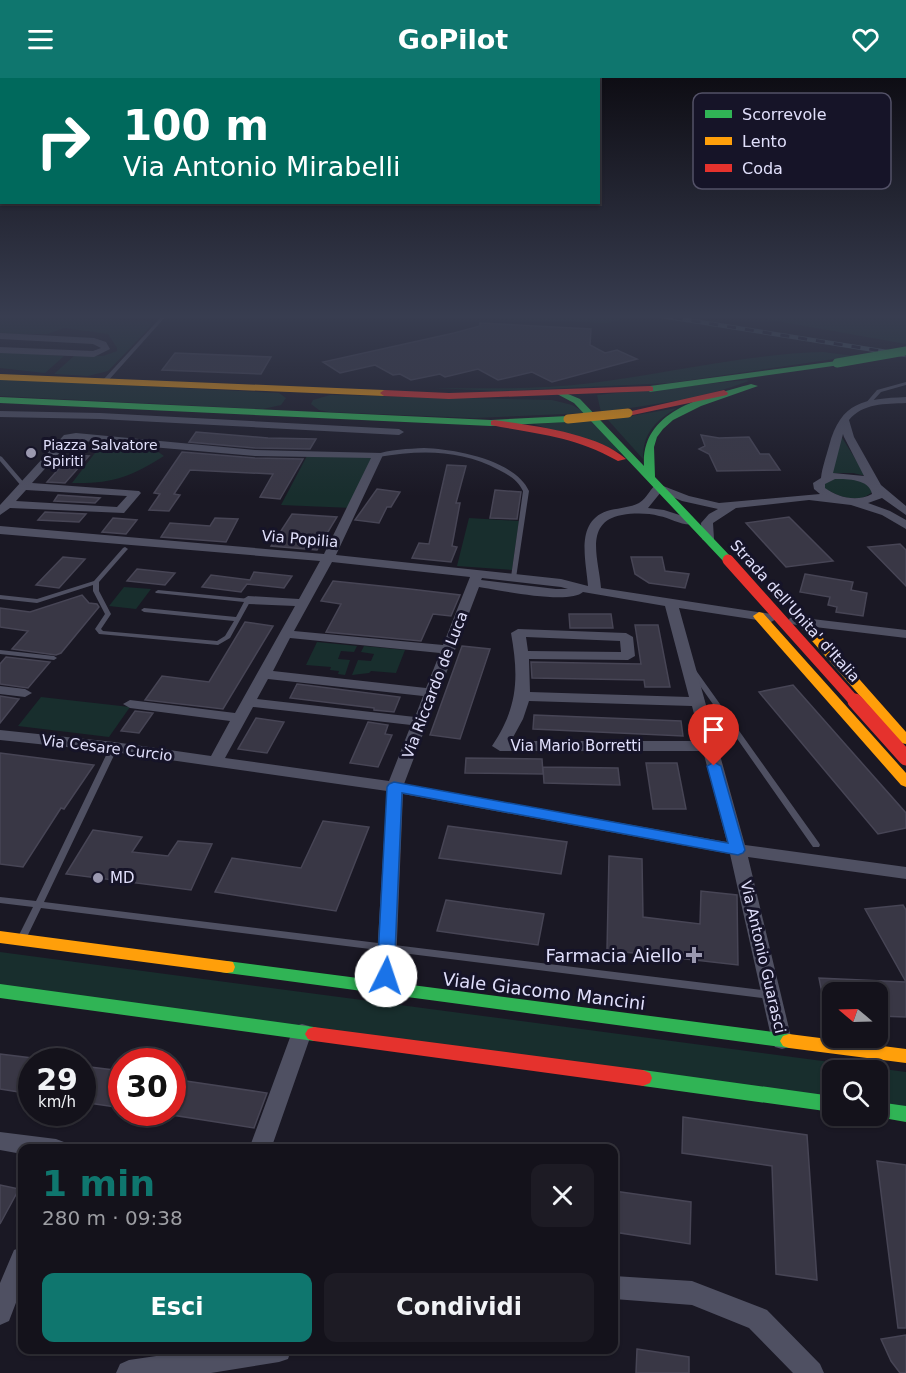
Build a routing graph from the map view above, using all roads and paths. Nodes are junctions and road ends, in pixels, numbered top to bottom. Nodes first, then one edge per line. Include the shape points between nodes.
1 (23, 375) edge
2 (110, 375) edge
3 (750, 375) edge
4 (792, 375) edge
5 (0, 377) edge
6 (46, 379) junction
7 (105, 381) junction
8 (906, 383) edge
9 (754, 386) junction
10 (279, 389) junction
11 (330, 391) junction
12 (561, 394) junction
13 (0, 400) edge
14 (906, 400) edge
15 (867, 404) junction
16 (269, 412) junction
17 (0, 414) edge
18 (316, 415) junction
19 (844, 420) junction
20 (490, 423) junction
21 (399, 432) dead end
22 (378, 455) junction
23 (0, 458) edge
24 (825, 477) junction
25 (654, 483) junction
26 (24, 486) junction
27 (877, 487) junction
28 (820, 489) junction
29 (809, 496) junction
30 (841, 500) junction
31 (6, 501) edge
32 (739, 506) junction
33 (622, 511) junction
34 (906, 512) edge
35 (692, 522) junction
36 (906, 525) edge
37 (0, 530) edge
38 (0, 537) edge
39 (708, 539) junction
40 (125, 549) junction
41 (326, 563) junction
42 (514, 577) junction
43 (476, 579) junction
44 (96, 582) junction
45 (595, 591) junction
46 (158, 592) dead end
47 (0, 597) edge
48 (248, 600) junction
49 (671, 602) junction
50 (302, 603) junction
51 (144, 610) dead end
52 (759, 616) junction
53 (238, 619) junction
54 (803, 622) junction
55 (286, 634) junction
56 (906, 634) edge
57 (448, 650) junction
58 (0, 652) edge
59 (522, 655) junction
60 (54, 658) dead end
61 (689, 664) junction
62 (264, 674) junction
63 (0, 690) edge
64 (25, 693) dead end
65 (432, 693) junction
66 (523, 696) junction
67 (248, 702) junction
68 (698, 702) junction
69 (130, 704) dead end
70 (240, 717) junction
71 (421, 722) junction
72 (0, 735) edge
73 (906, 740) edge
74 (708, 746) junction
75 (114, 747) junction
76 (906, 758) edge
77 (215, 762) junction
78 (906, 782) edge
79 (394, 787) junction
80 (816, 845) dead end
81 (738, 850) junction
82 (906, 873) edge
83 (0, 900) edge
84 (38, 905) junction
85 (0, 937) edge
86 (22, 939) junction
87 (388, 950) junction
88 (385, 988) junction
89 (0, 991) edge
90 (772, 996) junction
91 (302, 1032) junction
92 (782, 1041) junction
93 (906, 1056) edge
94 (822, 1103) edge
95 (888, 1111) edge
96 (906, 1114) edge
97 (0, 1141) edge
98 (21, 1144) edge
99 (262, 1144) edge
100 (18, 1268) edge
101 (618, 1288) edge
102 (0, 1313) edge
103 (253, 1354) edge
104 (129, 1373) edge
105 (811, 1373) edge

1 - 6 street
2 - 7 lane
3 - 12 main road via 656,389
4 - 9 main road
5 - 6 main road
6 - 7 main road
7 - 10 main road
8 - 15 lane via 879,391
9 - 20 main road, bridge via 628,413
9 - 25 main road via 676,414 661,425 652,436 648,453
10 - 11 main road
10 - 16 main road via 291,399
11 - 12 main road via 450,396
11 - 18 main road via 304,401 305,407
12 - 25 main road via 577,401
13 - 16 main road
14 - 15 street
15 - 19 street via 846,414
16 - 18 main road
17 - 21 street via 72,414
18 - 20 main road
19 - 24 street
19 - 27 street via 849,437
20 - 25 main road via 582,439 603,447
22 - 26 street via 255,453 76,436 68,437
22 - 41 street
22 - 42 lane via 417,449 459,453 482,459 518,479 526,491
23 - 26 lane
24 - 27 street via 853,476
24 - 28 street via 819,483
25 - 32 street via 703,504
25 - 33 street via 650,501
25 - 35 main road, Strada dell'Unita' d'Italia
26 - 31 street
26 - 31 street via 135,493 120,511
27 - 30 street via 878,495 873,498
27 - 34 street
28 - 29 street
28 - 30 street
29 - 30 street
29 - 32 street
30 - 36 street via 866,505
32 - 39 street via 712,516 707,523
33 - 35 street via 660,512
33 - 45 street via 598,520 591,532
35 - 39 main road, Strada dell'Unita' d'Italia
37 - 41 street, Via Popilia
38 - 40 street, Via Popilia
39 - 76 main road, Strada dell'Unita' d'Italia, bridge
40 - 41 street, Via Popilia
40 - 44 lane
41 - 43 street, Via Popilia
41 - 50 street
42 - 43 street, Via Popilia
42 - 45 street, Via Popilia
43 - 45 street, Via Popilia via 556,593
43 - 57 street, Via Riccardo de Luca
44 - 47 lane via 37,601
44 - 53 lane via 96,591 108,614 98,629 101,633 218,643 228,636
45 - 49 street, Via Popilia
46 - 48 lane
48 - 50 street
48 - 53 lane
49 - 52 street, Via Popilia
49 - 61 street, Via Antonio Guarasci
50 - 55 street
51 - 53 lane
52 - 54 street, Via Popilia
52 - 78 main road
54 - 56 street, Via Popilia
54 - 73 main road
55 - 57 street
55 - 62 street
57 - 65 street, Via Riccardo de Luca
58 - 60 lane
59 - 59 street, Via Mario Borretti via 616,656 628,656 626,638 518,633
59 - 66 street, Via Mario Borretti
61 - 68 street, Via Antonio Guarasci
61 - 80 lane, Via Antonio Guarasci
62 - 65 street
62 - 67 street
63 - 64 street
65 - 71 street, Via Riccardo de Luca
66 - 68 street
66 - 74 street, Via Mario Borretti via 520,713 500,746
67 - 70 street
67 - 71 street
68 - 74 street, Via Antonio Guarasci
69 - 70 street
70 - 77 street
71 - 79 street, Via Riccardo de Luca
72 - 75 street, Via Cesare Curcio
74 - 81 street, Via Antonio Guarasci
75 - 77 street, Via Cesare Curcio
75 - 84 lane
77 - 79 street, Via Cesare Curcio
79 - 81 street, Via Cesare Curcio
79 - 87 street
81 - 82 street, Via Cesare Curcio
81 - 90 street, Via Antonio Guarasci
83 - 84 lane
84 - 86 lane
84 - 87 lane
85 - 86 main road, Viale Giacomo Mancini
86 - 88 main road, Viale Giacomo Mancini
87 - 88 street
87 - 90 lane
88 - 92 main road, Viale Giacomo Mancini
89 - 91 main road
90 - 92 street, Via Antonio Guarasci
91 - 94 main road
91 - 99 street
92 - 93 main road, Viale Giacomo Mancini
95 - 96 main road
97 - 98 street
100 - 102 street
101 - 105 street via 692,1293 758,1319
103 - 104 street

